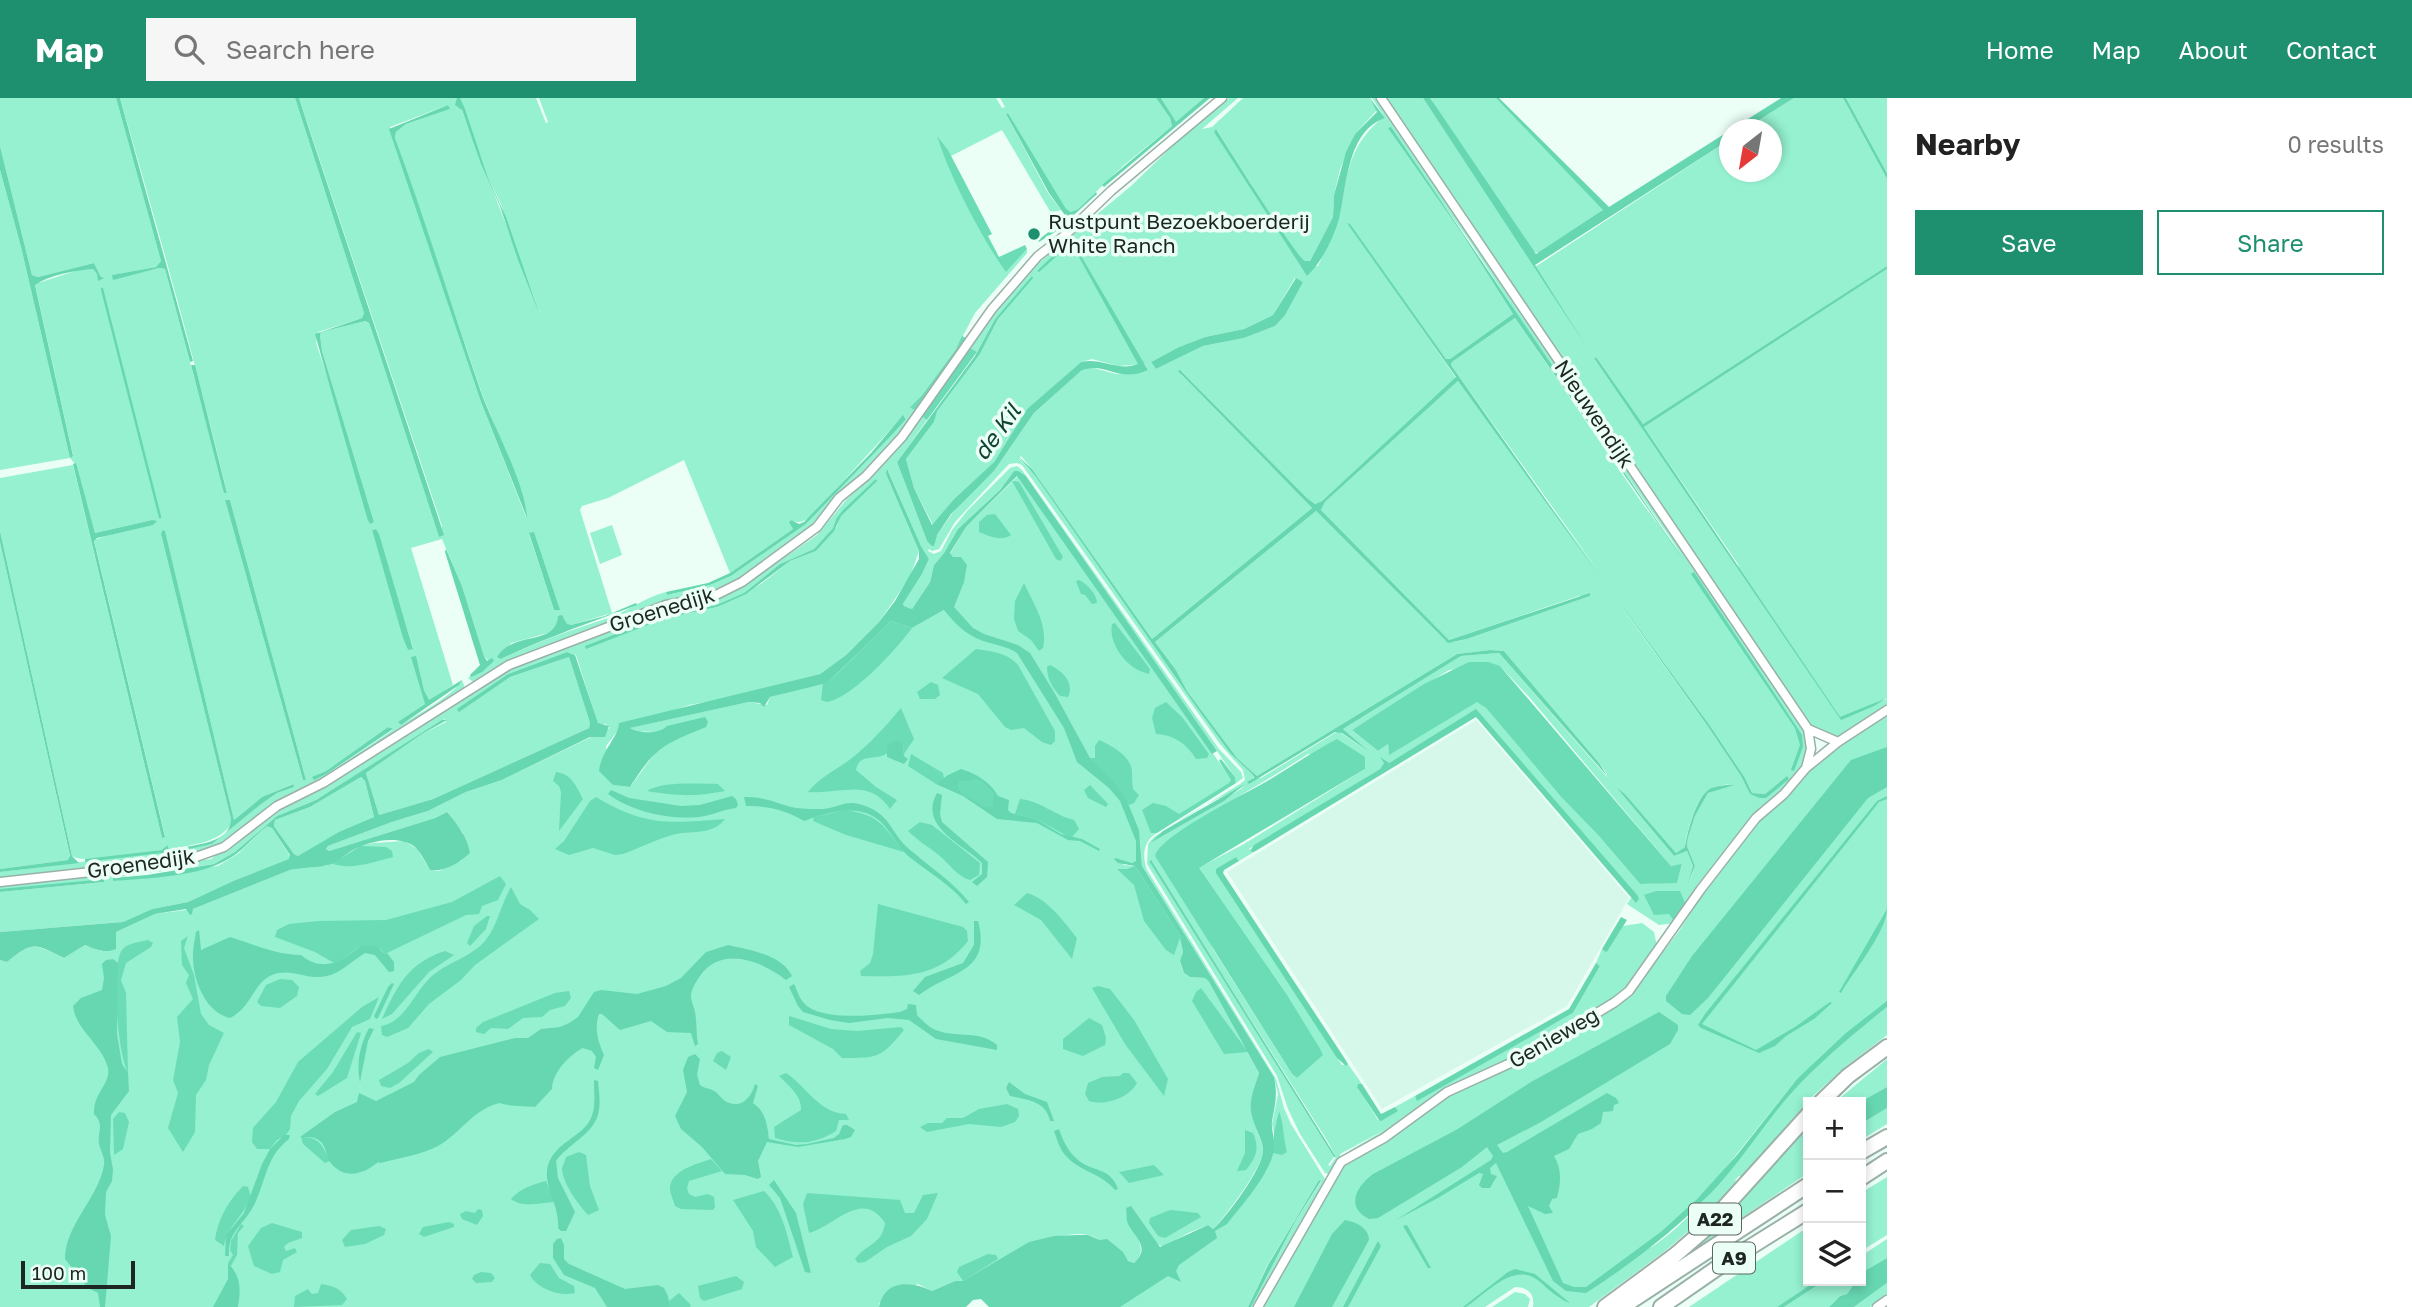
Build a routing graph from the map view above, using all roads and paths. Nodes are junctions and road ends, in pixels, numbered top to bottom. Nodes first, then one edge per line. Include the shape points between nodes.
1 (1222, 98) edge
2 (1381, 98) edge
3 (1887, 710) edge
4 (1808, 729) junction
5 (1838, 742) junction
6 (1806, 768) junction
7 (0, 882) edge
8 (1887, 1047) edge
9 (1826, 1097) edge
10 (1803, 1121) edge
11 (1887, 1137) edge
12 (1866, 1149) edge
13 (1887, 1161) edge
14 (1866, 1175) edge
15 (1803, 1188) edge
16 (1803, 1214) edge
17 (1887, 1300) edge
18 (1258, 1307) edge
19 (1605, 1307) edge
20 (1622, 1307) edge
21 (1661, 1307) edge
22 (1877, 1307) edge

1 - 7 street, Groenedijk via 1038,256 992,309 887,456 839,498 817,527 742,582 715,596 666,605 509,665 323,783 277,806 224,847 199,858
2 - 4 street, Nieuwendijk
3 - 5 street, Genieweg
4 - 5 street
4 - 6 street via 1811,749
5 - 6 street, Genieweg
6 - 18 street, Genieweg via 1756,818 1629,991 1528,1055 1447,1093 1384,1138 1340,1162
8 - 9 highway
10 - 19 highway, A22 via 1704,1230
11 - 12 highway
13 - 14 highway
15 - 20 highway, A9
16 - 21 highway, A9
17 - 22 street

